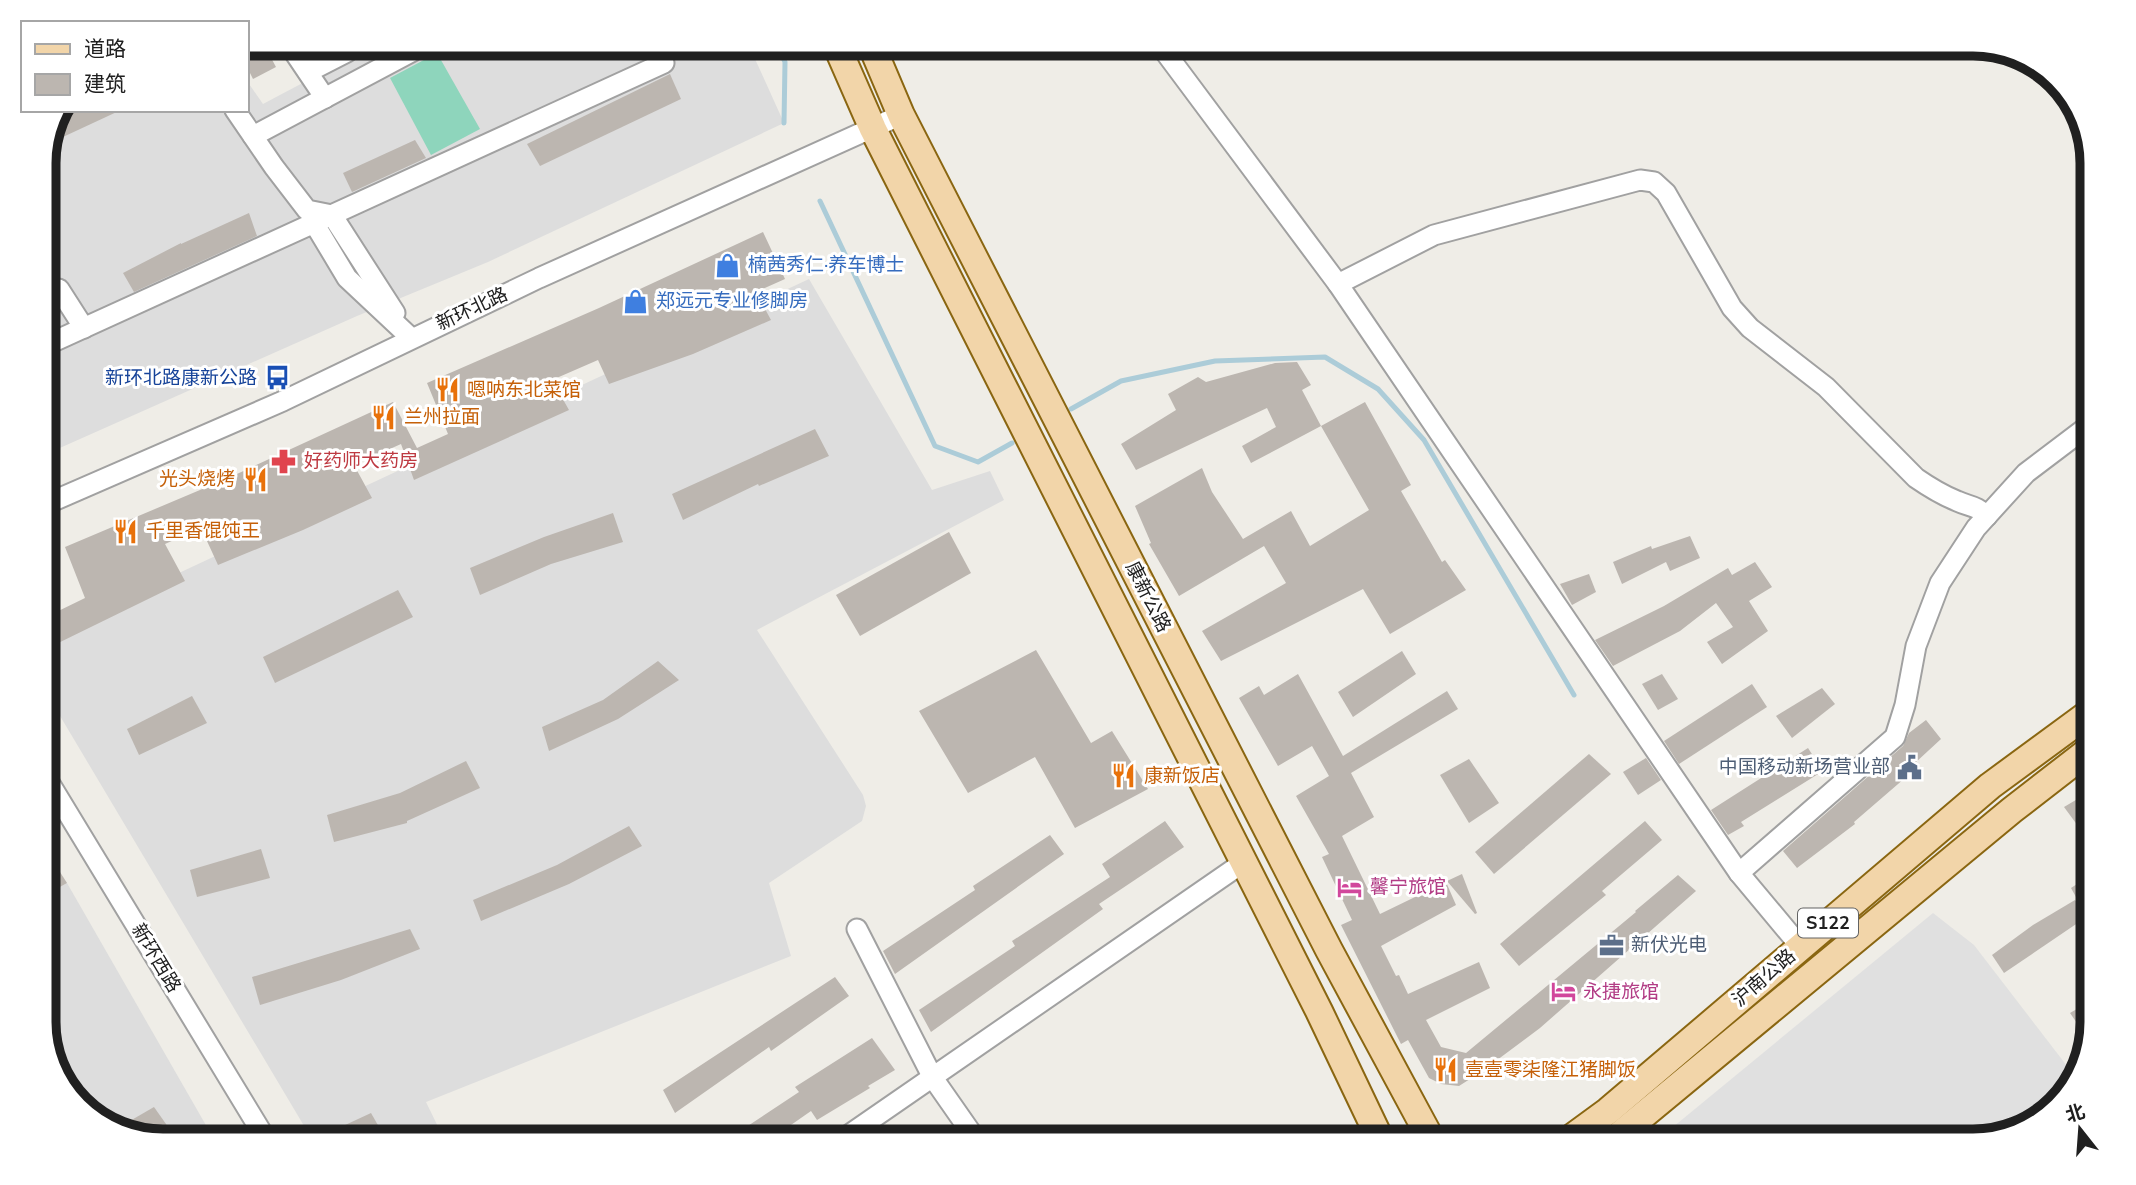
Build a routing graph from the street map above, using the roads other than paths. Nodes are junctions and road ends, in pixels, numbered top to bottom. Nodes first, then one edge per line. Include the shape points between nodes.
1 (297, 56) edge
2 (339, 56) edge
3 (404, 56) edge
4 (841, 56) edge
5 (876, 56) edge
6 (1168, 56) edge
7 (664, 64) dead end
8 (308, 72) junction
9 (325, 98) junction
10 (236, 112) edge
11 (901, 115) junction
12 (873, 129) junction
13 (253, 136) junction
14 (323, 219) junction
15 (1338, 284) junction
16 (56, 290) edge
17 (83, 328) junction
18 (411, 338) junction
19 (56, 340) edge
20 (2080, 432) edge
21 (56, 500) edge
22 (1987, 516) junction
23 (2080, 720) edge
24 (2080, 757) edge
25 (56, 794) edge
26 (1244, 862) junction
27 (1740, 873) junction
28 (857, 929) dead end
29 (1800, 946) junction
30 (933, 1078) junction
31 (260, 1129) edge
32 (858, 1129) edge
33 (969, 1129) edge
34 (1375, 1129) edge
35 (1426, 1129) edge
36 (1583, 1129) edge
37 (1627, 1129) edge

1 - 8 street
2 - 8 street
3 - 9 street
4 - 12 main road, 康新公路
5 - 11 main road, 康新公路
6 - 15 street
7 - 14 street
8 - 9 street
9 - 13 street
10 - 13 street
11 - 12 street, 新环北路
11 - 35 main road, 康新公路
12 - 18 street, 新环北路
12 - 26 main road, 康新公路
13 - 14 street via 307,209
14 - 17 street
14 - 18 street
15 - 22 street via 1434,235 1640,180 1654,182 1666,193 1727,299 1750,328 1826,387 1916,478
15 - 27 street
16 - 17 street
17 - 19 street
18 - 21 street, 新环北路 via 283,401
20 - 22 street via 2026,473
22 - 27 street via 1940,583 1916,646 1895,737
23 - 29 main road, 沪南公路 / S122 via 1990,786
24 - 37 main road, 沪南公路 / S122
25 - 31 street, 新环西路
26 - 30 street
26 - 34 main road, 康新公路
27 - 29 street
28 - 30 street
29 - 36 main road, 沪南公路 / S122
30 - 32 street
30 - 33 street

